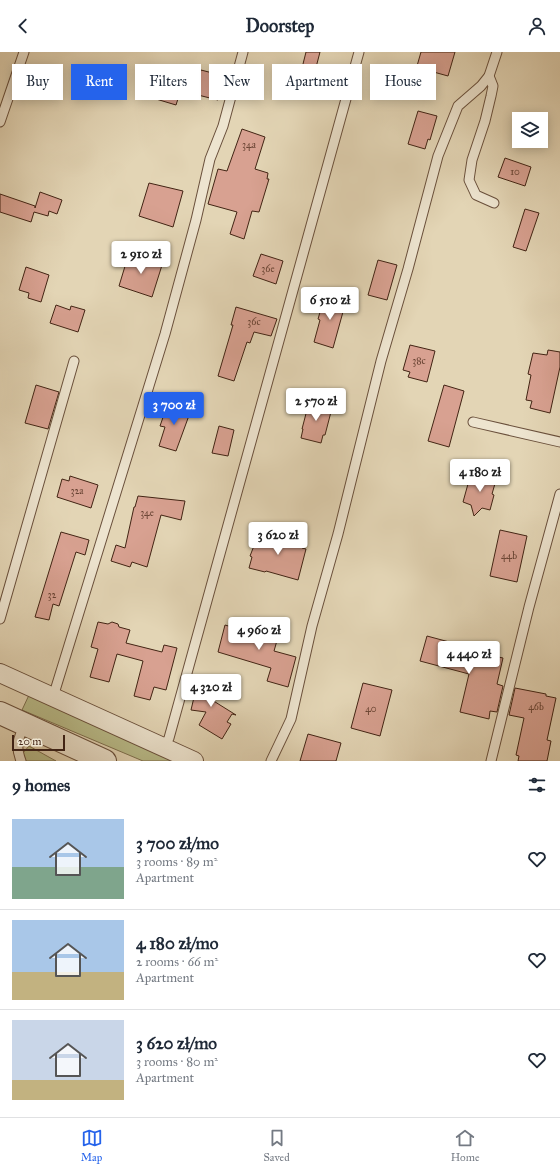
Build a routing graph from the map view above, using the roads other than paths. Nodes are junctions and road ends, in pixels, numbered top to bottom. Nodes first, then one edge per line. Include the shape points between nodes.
1 (24, 52) edge
2 (243, 52) edge
3 (359, 52) edge
4 (498, 52) edge
5 (489, 76) junction
6 (0, 122) edge
7 (494, 203) dead end
8 (74, 361) dead end
9 (473, 422) dead end
10 (560, 442) edge
11 (560, 494) edge
12 (0, 619) edge
13 (0, 673) edge
14 (52, 697) junction
15 (0, 713) edge
16 (25, 724) junction
17 (164, 748) junction
18 (17, 751) junction
19 (13, 761) edge
20 (21, 761) edge
21 (105, 761) edge
22 (194, 761) edge
23 (271, 761) edge
24 (491, 761) edge

1 - 6 lane
2 - 14 lane via 223,126 210,159 165,334
3 - 17 lane
4 - 5 lane
5 - 7 lane via 493,86 472,160 469,180 476,195
5 - 23 lane via 482,86 458,106 438,156 381,361 312,626 291,719
8 - 12 lane
9 - 10 lane
11 - 24 lane
13 - 14 street
14 - 17 street
15 - 16 street
16 - 18 lane via 18,736
16 - 21 street
17 - 22 street
18 - 19 lane
18 - 20 lane

